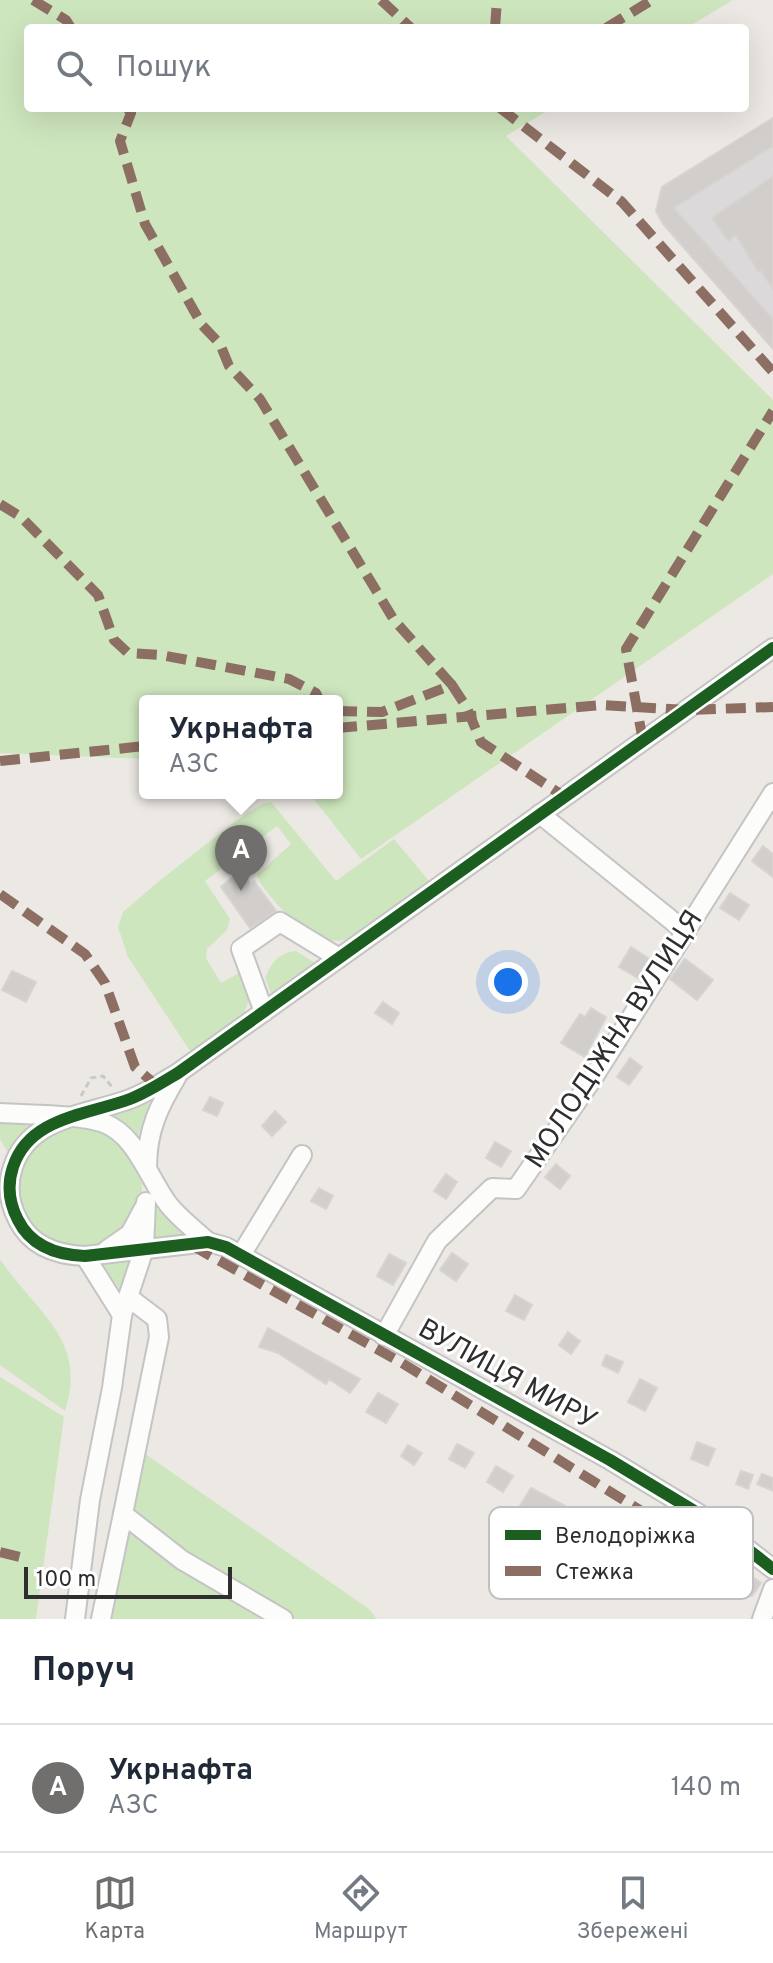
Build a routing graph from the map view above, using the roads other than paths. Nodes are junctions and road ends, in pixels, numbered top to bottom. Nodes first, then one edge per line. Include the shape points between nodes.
1 (773, 648) edge
2 (773, 793) edge
3 (540, 814) junction
4 (686, 932) junction
5 (339, 958) junction
6 (264, 1012) junction
7 (178, 1073) junction
8 (0, 1113) edge
9 (72, 1113) junction
10 (302, 1155) dead end
11 (0, 1158) edge
12 (10, 1175) junction
13 (147, 1175) junction
14 (146, 1202) junction
15 (208, 1242) junction
16 (144, 1249) junction
17 (104, 1251) junction
18 (241, 1255) junction
19 (85, 1256) junction
20 (125, 1306) junction
21 (384, 1336) junction
22 (688, 1507) edge
23 (123, 1514) junction
24 (753, 1553) edge
25 (773, 1569) edge
26 (773, 1589) edge
27 (75, 1619) edge
28 (101, 1619) edge
29 (283, 1619) edge
30 (762, 1619) edge

1 - 3 street
2 - 4 street, МОЛОДІЖНА ВУЛИЦЯ
3 - 4 street
3 - 5 street
4 - 21 street, МОЛОДІЖНА ВУЛИЦЯ via 516,1189 492,1188 437,1241
5 - 6 street
5 - 6 street via 280,922 241,949
6 - 7 street
7 - 9 street via 132,1099
7 - 13 street via 155,1112 147,1143
8 - 9 street
9 - 12 street via 28,1140
9 - 13 street via 114,1128 136,1148
10 - 18 street
11 - 12 street
12 - 19 street via 13,1211 32,1238 65,1255
13 - 14 street
13 - 15 street via 171,1208
14 - 16 street
14 - 17 street via 130,1234
15 - 16 street
15 - 18 street, ВУЛИЦЯ МИРУ
16 - 17 street
16 - 20 street
17 - 19 street
18 - 21 street, ВУЛИЦЯ МИРУ
19 - 20 street
20 - 23 street via 157,1319 159,1337
20 - 27 street
21 - 22 street, ВУЛИЦЯ МИРУ
23 - 28 street
23 - 29 street via 182,1560
24 - 25 street, ВУЛИЦЯ МИРУ
26 - 30 street

